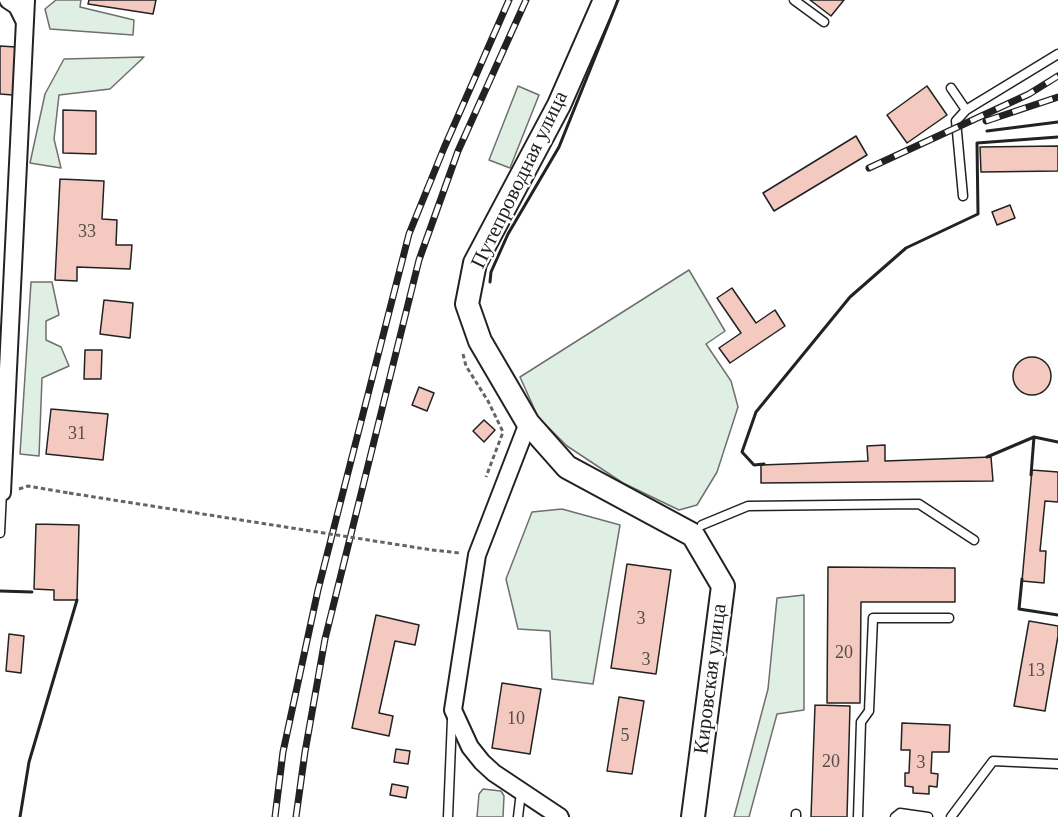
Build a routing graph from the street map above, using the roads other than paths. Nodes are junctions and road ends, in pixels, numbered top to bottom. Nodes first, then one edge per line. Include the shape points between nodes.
1 (8, 0) edge
2 (26, 0) edge
3 (605, 0) edge
4 (794, 0) edge
5 (24, 20) junction
6 (824, 22) dead end
7 (1058, 54) edge
8 (951, 88) dead end
9 (966, 110) junction
10 (963, 196) dead end
11 (528, 423) junction
12 (1, 493) edge
13 (702, 525) dead end
14 (0, 533) edge
15 (974, 540) dead end
16 (949, 618) dead end
17 (453, 710) junction
18 (1058, 764) edge
19 (521, 792) junction
20 (448, 817) edge
21 (518, 817) edge
22 (560, 817) edge
23 (693, 817) edge
24 (858, 817) edge
25 (895, 817) edge
26 (927, 817) edge
27 (951, 817) edge

1 - 5 street via 17,6
2 - 5 street
3 - 11 main road, Путепроводная улица via 558,105 475,263 467,304 480,341
4 - 6 lane
5 - 12 street
7 - 9 lane
8 - 9 lane
9 - 10 lane via 956,122
11 - 17 street via 477,555
11 - 23 main road, Кировская улица via 567,466 693,535 723,586
12 - 14 lane
13 - 15 lane via 748,506 919,504
16 - 24 lane via 873,618 869,711 861,722
17 - 19 street via 470,747 482,762
17 - 20 lane
18 - 27 lane via 993,761
19 - 21 lane
19 - 22 street
25 - 26 lane via 900,813

